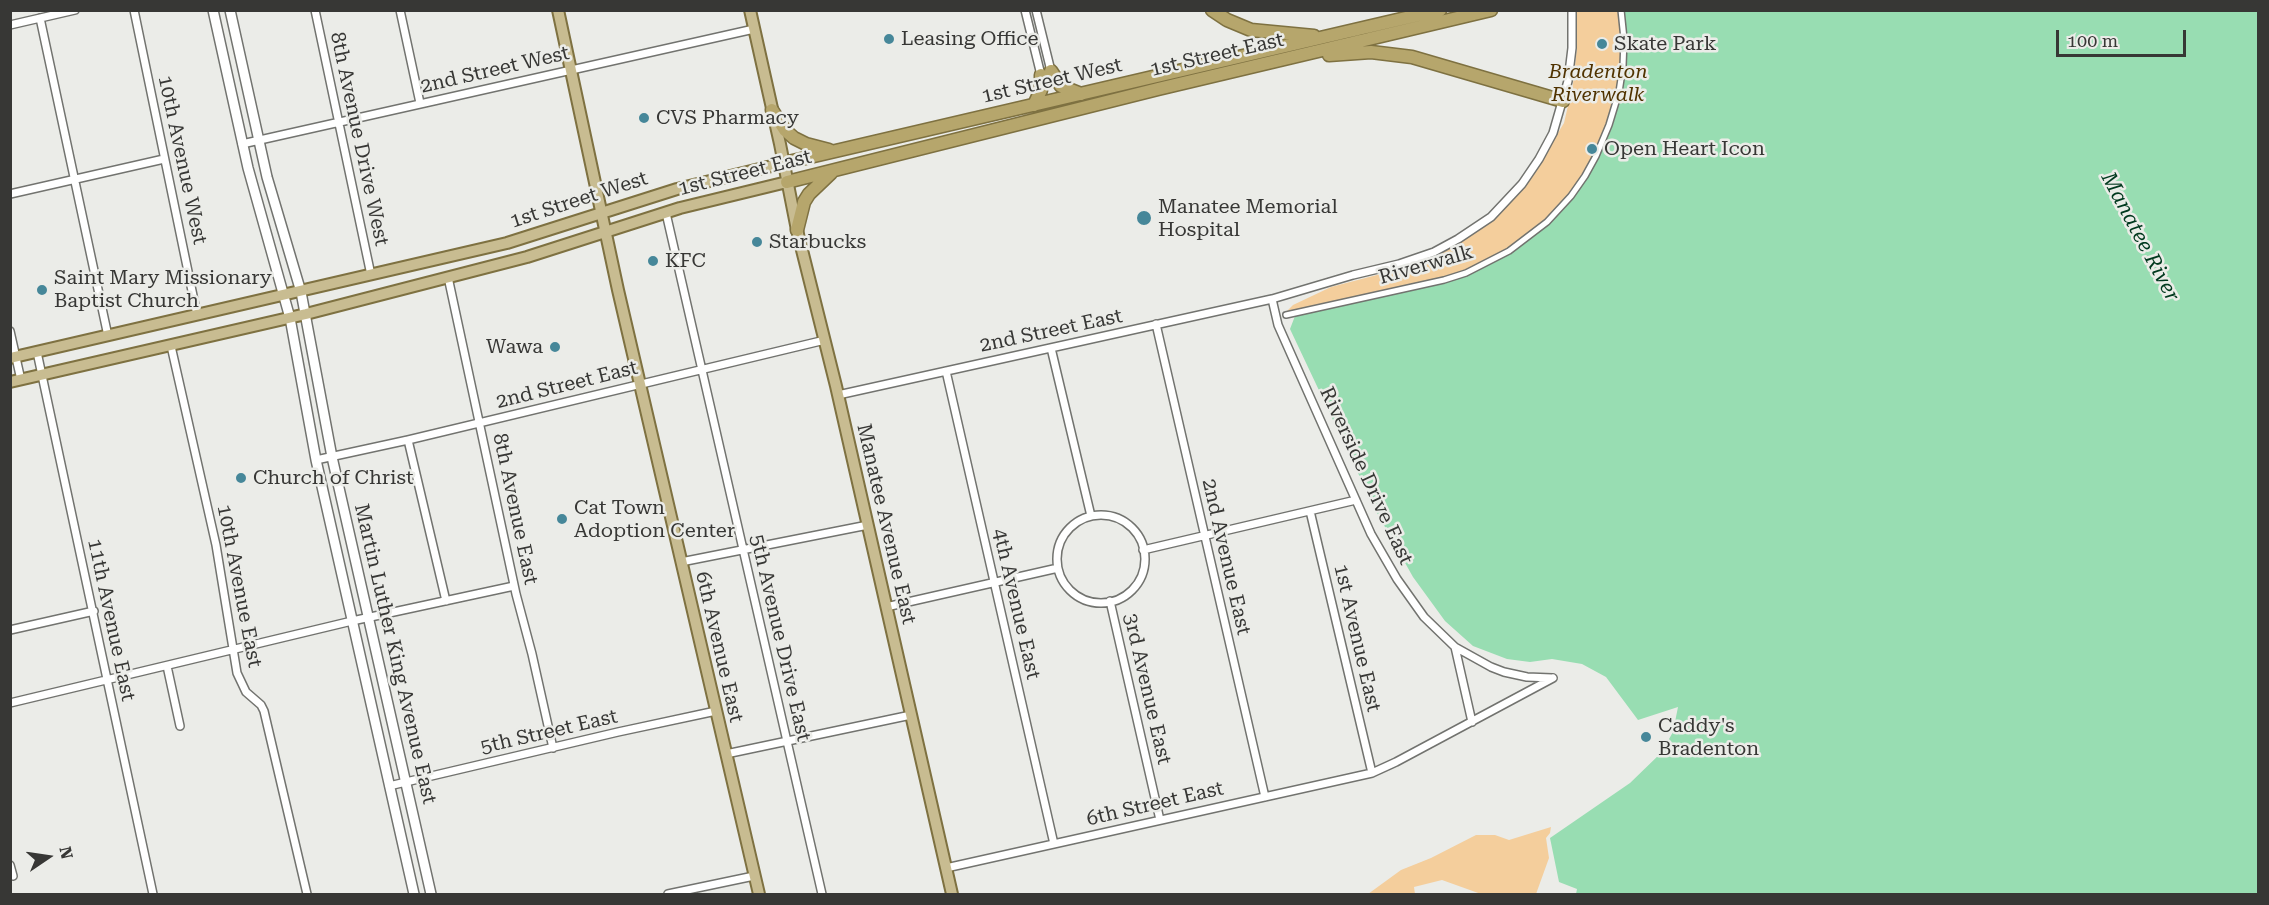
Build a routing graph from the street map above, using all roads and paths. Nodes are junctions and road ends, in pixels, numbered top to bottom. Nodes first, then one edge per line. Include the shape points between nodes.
1 (75, 10) edge
2 (134, 10) edge
3 (213, 10) edge
4 (231, 10) edge
5 (315, 10) edge
6 (400, 10) edge
7 (558, 10) edge
8 (750, 10) edge
9 (1025, 10) edge
10 (1036, 10) edge
11 (1212, 10) edge
12 (1440, 10) edge
13 (1491, 10) edge
14 (1572, 10) edge
15 (1621, 10) edge
16 (58, 12) edge
17 (40, 18) junction
18 (10, 25) edge
19 (754, 29) junction
20 (1327, 37) junction
21 (1289, 58) junction
22 (570, 70) junction
23 (1046, 73) junction
24 (1082, 94) junction
25 (1563, 101) junction
26 (420, 103) junction
27 (1034, 105) junction
28 (772, 110) junction
29 (338, 123) junction
30 (258, 140) junction
31 (242, 144) junction
32 (833, 151) junction
33 (164, 159) junction
34 (784, 163) junction
35 (834, 171) junction
36 (75, 180) junction
37 (787, 182) junction
38 (10, 194) edge
39 (666, 213) junction
40 (602, 214) junction
41 (797, 230) junction
42 (606, 233) junction
43 (371, 275) junction
44 (448, 277) junction
45 (301, 292) junction
46 (285, 296) junction
47 (1272, 299) junction
48 (306, 314) junction
49 (197, 315) junction
50 (1286, 315) dead end
51 (290, 318) junction
52 (1156, 324) junction
53 (10, 331) edge
54 (108, 336) junction
55 (825, 340) junction
56 (171, 346) junction
57 (1051, 348) junction
58 (37, 352) junction
59 (13, 357) edge
60 (702, 368) junction
61 (946, 371) junction
62 (42, 375) junction
63 (16, 381) edge
64 (640, 384) junction
65 (838, 395) junction
66 (480, 423) junction
67 (408, 440) junction
68 (332, 457) junction
69 (316, 460) junction
70 (1356, 500) junction
71 (1310, 511) junction
72 (1091, 516) junction
73 (868, 525) junction
74 (1204, 535) junction
75 (743, 549) junction
76 (1143, 550) junction
77 (681, 562) junction
78 (1058, 568) junction
79 (994, 582) junction
80 (514, 586) junction
81 (446, 601) junction
82 (1110, 601) junction
83 (886, 607) junction
84 (93, 611) junction
85 (368, 618) junction
86 (352, 621) junction
87 (10, 630) edge
88 (1455, 647) junction
89 (233, 651) junction
90 (167, 666) junction
91 (1553, 678) joint
92 (108, 680) junction
93 (10, 703) edge
94 (716, 711) junction
95 (911, 715) junction
96 (1472, 722) junction
97 (180, 726) dead end
98 (786, 741) junction
99 (553, 748) junction
100 (726, 754) junction
101 (1372, 773) junction
102 (405, 783) junction
103 (389, 786) junction
104 (1265, 797) junction
105 (1160, 820) junction
106 (1054, 844) junction
107 (10, 865) edge
108 (946, 868) junction
109 (13, 876) dead end
110 (754, 876) junction
111 (153, 894) edge
112 (307, 894) edge
113 (414, 894) edge
114 (431, 894) edge
115 (668, 894) edge
116 (759, 894) edge
117 (822, 894) edge
118 (952, 894) edge

1 - 16 street
2 - 33 street, 10th Avenue West
3 - 31 street, Martin Luther King Avenue East
4 - 30 street, Martin Luther King Avenue East
5 - 29 street, 8th Avenue Drive West
6 - 26 street
7 - 22 main road, 6th Avenue East
8 - 19 main road, Manatee Avenue East
9 - 23 street
10 - 23 street
11 - 20 highway via 1251,30
12 - 20 highway, 1st Street West
13 - 21 highway, 1st Street East
14 - 25 street, 2nd Street East via 1571,64
15 - 50 street, Riverwalk via 1622,73 1609,125 1585,176 1548,222 1509,251 1466,273
16 - 17 street
17 - 18 street
17 - 36 street
19 - 22 street, 2nd Street West
19 - 28 main road, Manatee Avenue East
20 - 24 highway, 1st Street West
21 - 25 highway via 1398,54
21 - 35 highway, 1st Street East
22 - 26 street, 2nd Street West
22 - 40 main road, 6th Avenue East
23 - 24 highway via 1063,87
23 - 27 highway
24 - 27 highway, 1st Street West
25 - 47 street, 2nd Street East via 1553,133 1528,176 1507,202 1474,229 1421,257
26 - 29 street, 2nd Street West
27 - 32 highway, 1st Street West
28 - 32 highway via 794,138
28 - 34 main road, Manatee Avenue East
29 - 30 street, 2nd Street West
29 - 43 street, 8th Avenue Drive West
30 - 31 street, 2nd Street West
30 - 45 street, Martin Luther King Avenue East
31 - 46 street, Martin Luther King Avenue East
32 - 34 highway, 1st Street West
33 - 36 street
33 - 49 street, 10th Avenue West
34 - 37 main road, Manatee Avenue East
34 - 40 main road, 1st Street West via 677,189
35 - 37 highway, 1st Street East
35 - 41 highway via 804,202
36 - 38 street
36 - 54 street
37 - 39 main road, 1st Street East
37 - 41 main road, Manatee Avenue East
39 - 42 main road, 1st Street East
39 - 60 street, 5th Avenue Drive East
40 - 42 main road, 6th Avenue East
40 - 43 main road, 1st Street West via 513,242
41 - 55 main road, Manatee Avenue East
42 - 44 main road, 1st Street East
42 - 64 main road, 6th Avenue East
43 - 45 main road, 1st Street West
44 - 48 main road, 1st Street East
44 - 66 street, 8th Avenue East
45 - 46 main road, 1st Street West
45 - 48 street, Martin Luther King Avenue East
46 - 49 main road, 1st Street West
46 - 51 street, Martin Luther King Avenue East
47 - 52 street, 2nd Street East
47 - 70 street, Riverside Drive East via 1278,325
48 - 51 main road, 1st Street East
48 - 68 street, Martin Luther King Avenue East
49 - 54 main road, 1st Street West
51 - 56 main road, 1st Street East
51 - 69 street, Martin Luther King Avenue East
52 - 57 street, 2nd Street East
52 - 74 street, 2nd Avenue East
53 - 59 street
54 - 58 main road, 1st Street West
55 - 60 street, 2nd Street East
55 - 65 main road, Manatee Avenue East
56 - 62 main road, 1st Street East
56 - 89 street, 10th Avenue East via 216,544
57 - 61 street, 2nd Street East
57 - 72 street
58 - 59 main road, 1st Street West
58 - 62 street, 11th Avenue East
59 - 63 street
60 - 64 street, 2nd Street East
60 - 75 street, 5th Avenue Drive East
61 - 65 street, 2nd Street East
61 - 79 street, 4th Avenue East
62 - 63 main road, 1st Street East
62 - 84 street, 11th Avenue East
64 - 66 street, 2nd Street East
64 - 77 main road, 6th Avenue East
65 - 73 main road, Manatee Avenue East
66 - 67 street, 2nd Street East
66 - 80 street, 8th Avenue East
67 - 68 street, 2nd Street East
67 - 81 street
68 - 69 street, 2nd Street East
68 - 85 street, Martin Luther King Avenue East
69 - 86 street, Martin Luther King Avenue East
70 - 71 street
70 - 88 street, Riverside Drive East via 1397,579 1424,617
71 - 74 street
71 - 101 street, 1st Avenue East
72 - 76 street via 1106,515 1124,521 1135,532
72 - 78 street via 1076,522 1066,532 1058,549
73 - 75 street
73 - 83 main road, Manatee Avenue East
74 - 76 street
74 - 104 street, 2nd Avenue East
75 - 77 street
75 - 98 street, 5th Avenue Drive East
76 - 82 street, 3rd Avenue East via 1143,570 1137,582 1125,595
77 - 94 main road, 6th Avenue East
78 - 79 street
78 - 82 street, 3rd Avenue East via 1077,595 1092,602
79 - 83 street
79 - 106 street, 4th Avenue East
80 - 81 street
80 - 99 street, 8th Avenue East
81 - 85 street
82 - 105 street, 3rd Avenue East
83 - 95 main road, Manatee Avenue East
84 - 87 street
84 - 92 street, 11th Avenue East
85 - 86 street
85 - 102 street, Martin Luther King Avenue East
86 - 89 street
86 - 103 street, Martin Luther King Avenue East
88 - 91 street, Riverside Drive East via 1504,672
88 - 96 street
89 - 90 street
89 - 112 street, 10th Avenue East via 243,687 264,711
90 - 92 street
90 - 97 street
91 - 96 street, 6th Street East
92 - 93 street
92 - 111 street, 11th Avenue East
94 - 99 street, 5th Street East
94 - 100 main road, 6th Avenue East
95 - 98 street
95 - 108 main road, Manatee Avenue East
96 - 101 street, 6th Street East
98 - 100 street
98 - 117 street, 5th Avenue Drive East
99 - 102 street, 5th Street East
100 - 110 main road, 6th Avenue East
101 - 104 street, 6th Street East
102 - 103 street, 5th Street East
102 - 114 street, Martin Luther King Avenue East
103 - 113 street, Martin Luther King Avenue East
104 - 105 street, 6th Street East
105 - 106 street, 6th Street East
106 - 108 street, 6th Street East
107 - 109 street
108 - 118 main road, Manatee Avenue East
110 - 115 street
110 - 116 main road, 6th Avenue East

